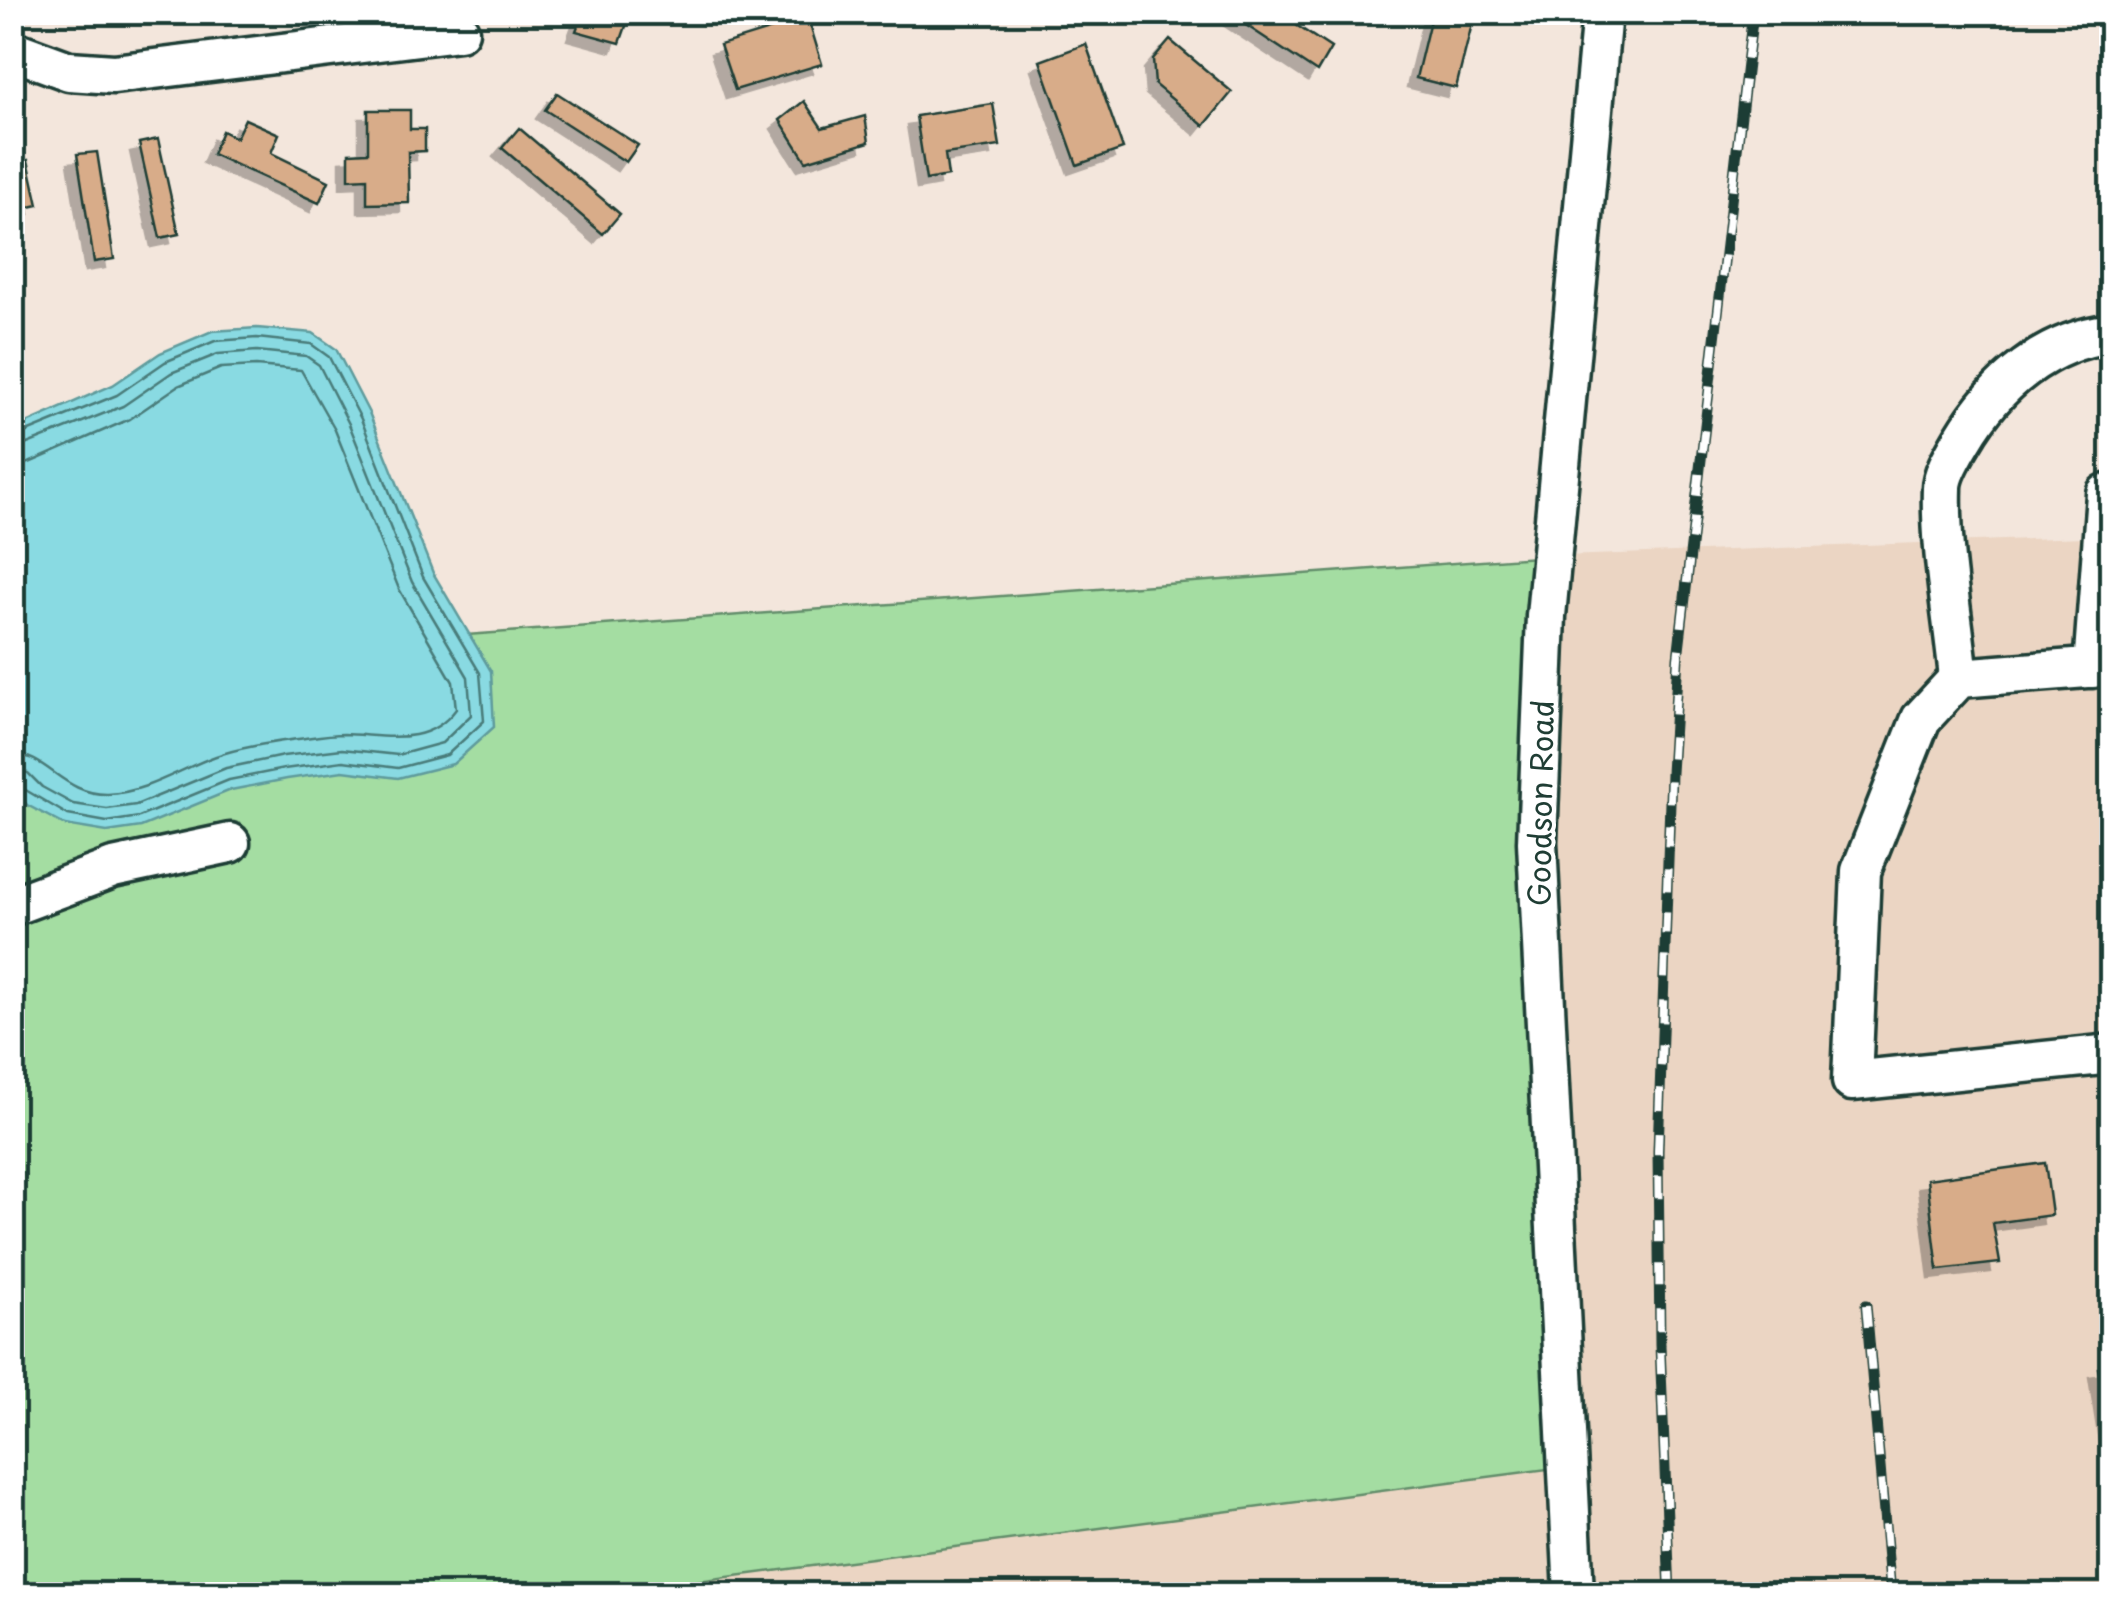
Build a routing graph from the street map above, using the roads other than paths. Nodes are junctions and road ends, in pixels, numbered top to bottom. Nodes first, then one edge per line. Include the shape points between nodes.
1 (1602, 12) edge
2 (460, 31) dead end
3 (12, 50) edge
4 (2112, 332) edge
5 (2112, 493) edge
6 (2102, 667) edge
7 (1959, 678) junction
8 (230, 843) dead end
9 (12, 906) edge
10 (2112, 1054) edge
11 (1574, 1594) edge

1 - 11 street, Goodson Road via 1546,616 1537,842
2 - 3 street via 114,74 69,71
4 - 7 street via 2080,336 2006,382 1956,450 1942,484
5 - 6 street via 2106,494
6 - 7 street
7 - 10 street via 1921,719 1861,871 1852,1081
8 - 9 street via 114,868

